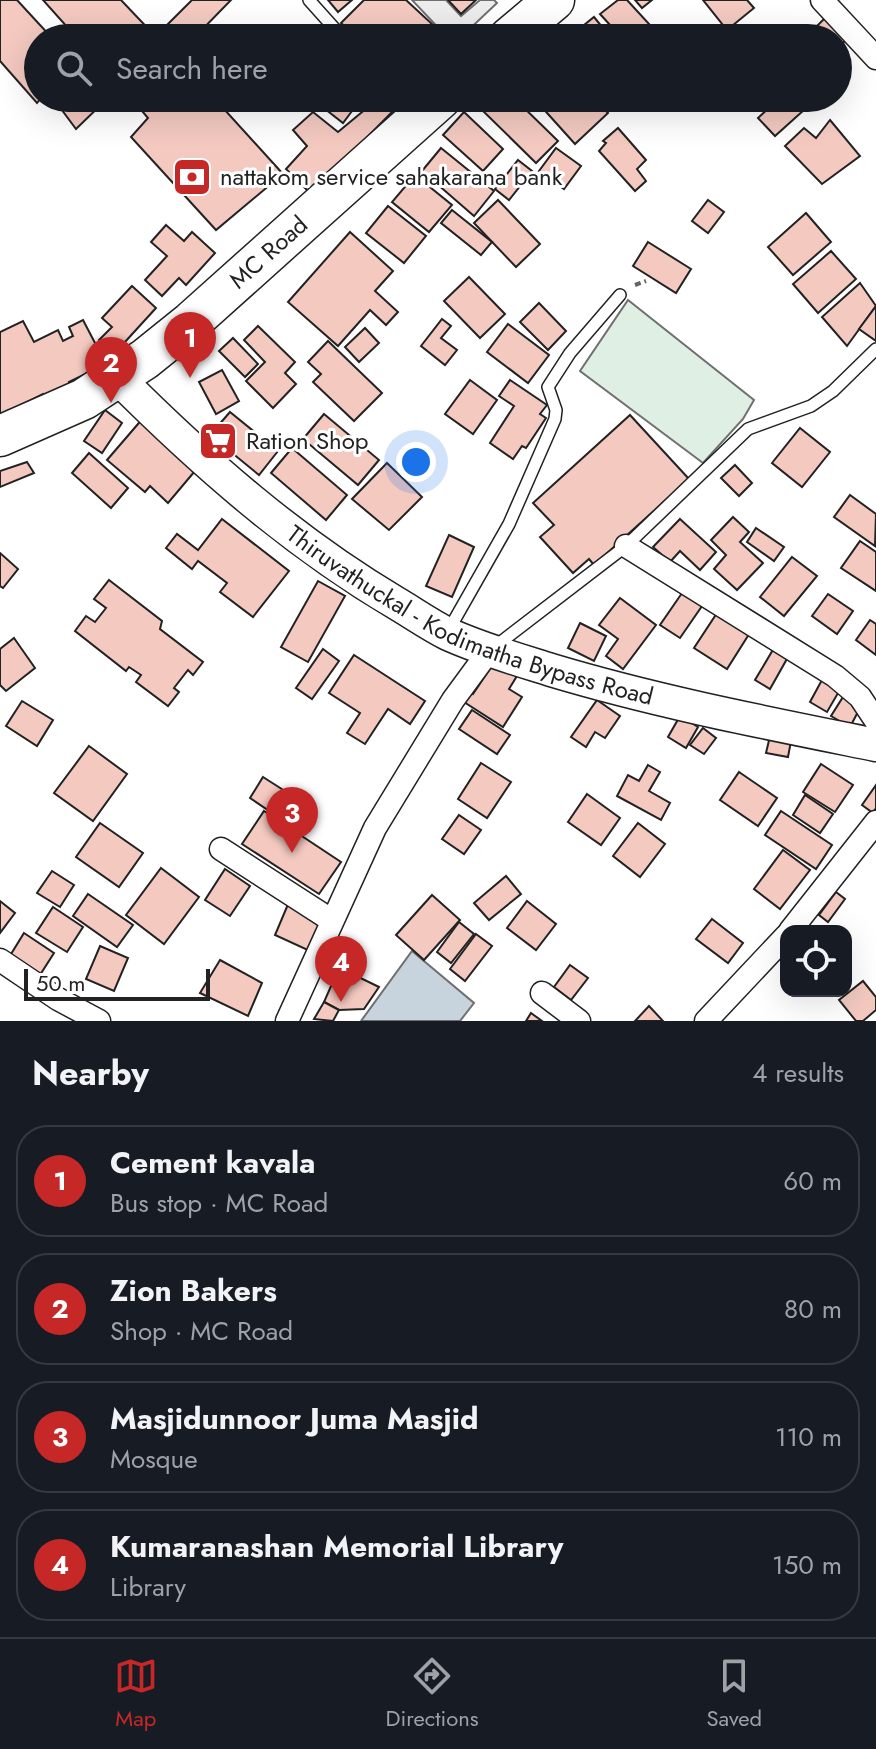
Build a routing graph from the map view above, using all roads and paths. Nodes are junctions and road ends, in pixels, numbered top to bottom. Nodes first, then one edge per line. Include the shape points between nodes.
1 (309, 0) edge
2 (554, 0) edge
3 (822, 0) edge
4 (330, 24) edge
5 (526, 24) edge
6 (844, 24) edge
7 (852, 32) edge
8 (876, 58) edge
9 (412, 112) edge
10 (620, 295) dead end
11 (876, 349) edge
12 (118, 378) junction
13 (0, 436) edge
14 (626, 546) junction
15 (447, 633) junction
16 (489, 651) junction
17 (876, 721) edge
18 (876, 745) edge
19 (876, 822) edge
20 (221, 849) dead end
21 (331, 920) junction
22 (795, 925) edge
23 (780, 942) edge
24 (0, 960) edge
25 (542, 993) dead end
26 (99, 1021) edge
27 (287, 1021) edge
28 (579, 1021) edge
29 (706, 1021) edge

1 - 4 lane
2 - 5 highway
3 - 6 street
7 - 8 street
9 - 12 highway, MC Road via 191,322
10 - 15 lane via 548,387 555,419 509,524
11 - 14 lane via 811,406 748,429
12 - 13 highway, MC Road
12 - 15 main road, Thiruvathuckal - Kodimatha Bypass Road via 174,434 294,534
14 - 16 lane
14 - 17 street via 835,676 860,697
15 - 16 main road, Thiruvathuckal - Kodimatha Bypass Road
16 - 18 main road, Thiruvathuckal - Kodimatha Bypass Road via 702,709
16 - 21 street via 397,790
19 - 22 street
20 - 21 street
21 - 27 street
23 - 29 street
24 - 26 street
25 - 28 street

